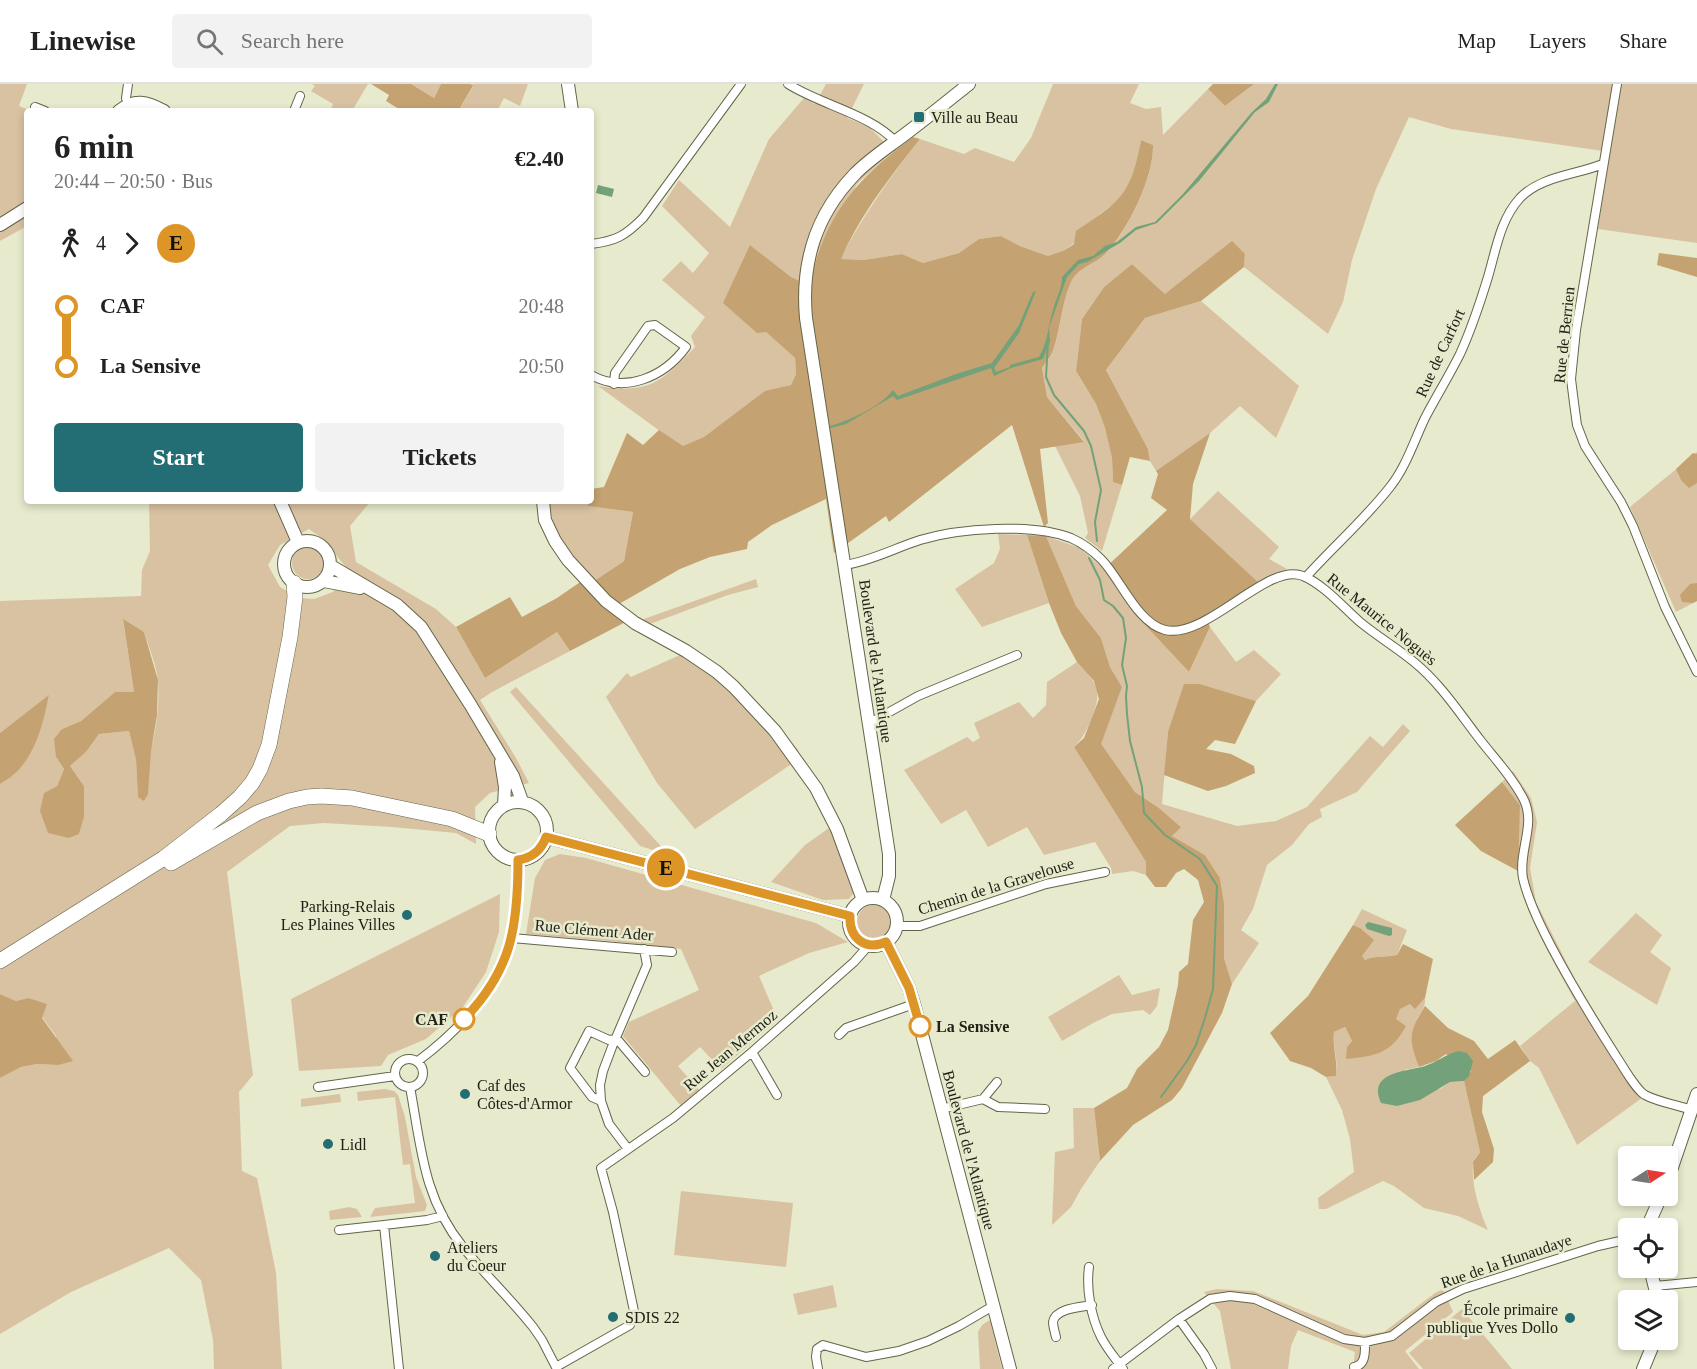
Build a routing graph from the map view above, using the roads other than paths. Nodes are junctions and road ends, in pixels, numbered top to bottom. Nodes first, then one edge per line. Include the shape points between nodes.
1 (128, 84) edge
2 (568, 84) edge
3 (741, 84) edge
4 (788, 84) edge
5 (969, 84) edge
6 (1617, 84) edge
7 (300, 96) dead end
8 (124, 108) edge
9 (155, 108) edge
10 (295, 108) edge
11 (572, 108) edge
12 (896, 142) junction
13 (1603, 164) junction
14 (24, 210) edge
15 (0, 225) edge
16 (594, 244) edge
17 (594, 376) edge
18 (614, 384) junction
19 (281, 504) edge
20 (543, 504) edge
21 (298, 542) junction
22 (845, 565) junction
23 (331, 566) junction
24 (1306, 577) junction
25 (324, 581) junction
26 (294, 583) junction
27 (372, 592) junction
28 (1017, 655) dead end
29 (1697, 672) edge
30 (868, 724) junction
31 (502, 757) junction
32 (522, 801) junction
33 (504, 805) junction
34 (489, 834) junction
35 (546, 837) junction
36 (518, 860) junction
37 (1105, 872) dead end
38 (863, 900) junction
39 (883, 900) junction
40 (850, 916) junction
41 (897, 926) junction
42 (48, 932) junction
43 (512, 938) junction
44 (886, 942) junction
45 (869, 945) junction
46 (644, 949) junction
47 (672, 952) dead end
48 (0, 961) edge
49 (914, 1004) junction
50 (839, 1035) dead end
51 (616, 1040) junction
52 (752, 1052) junction
53 (418, 1061) junction
54 (645, 1072) dead end
55 (395, 1076) junction
56 (997, 1082) dead end
57 (318, 1087) dead end
58 (410, 1087) junction
59 (1697, 1094) edge
60 (777, 1095) dead end
61 (983, 1099) junction
62 (601, 1101) junction
63 (941, 1109) junction
64 (1045, 1109) dead end
65 (1692, 1110) junction
66 (628, 1149) junction
67 (1678, 1150) edge
68 (443, 1216) junction
69 (384, 1225) junction
70 (339, 1230) dead end
71 (1618, 1241) edge
72 (1089, 1267) dead end
73 (1653, 1278) edge
74 (1697, 1282) edge
75 (1655, 1286) junction
76 (1656, 1290) edge
77 (1092, 1305) junction
78 (993, 1306) junction
79 (1179, 1319) junction
80 (1056, 1337) dead end
81 (1365, 1342) junction
82 (1651, 1350) edge
83 (1119, 1367) edge
84 (1354, 1367) dead end
85 (557, 1368) edge
86 (399, 1369) edge
87 (818, 1369) edge
88 (1010, 1369) edge
89 (1212, 1369) edge
90 (1643, 1369) edge

1 - 8 street
2 - 11 main road
3 - 16 street via 643,218 615,240
4 - 12 street via 871,123
5 - 12 main road, Boulevard de l'Atlantique
6 - 13 street, Rue de Berrien
7 - 10 street
8 - 9 main road via 138,102
12 - 22 main road, Boulevard de l'Atlantique via 855,174 824,216 806,268 804,296
13 - 24 street, Rue de Carfort via 1537,186 1511,211 1470,331 1406,460 1391,486
13 - 29 street, Rue de Berrien via 1571,379 1577,425 1633,525 1665,608
14 - 15 main road
17 - 18 street
18 - 18 street via 653,376 686,347 655,325 648,326 615,373
19 - 21 main road
20 - 38 main road via 545,520 555,541 606,601 717,672 775,731 816,788 837,829
21 - 23 main road via 321,544
21 - 26 main road via 284,558 285,572
22 - 24 street, Rue Maurice Noguès via 967,530 1054,533 1091,550 1143,616 1169,631 1208,619 1271,581 1299,574
22 - 30 main road, Boulevard de l'Atlantique
23 - 25 main road
23 - 27 main road
24 - 65 street, Rue Maurice Noguès via 1434,681 1513,782 1526,803 1529,822 1522,857 1523,877 1544,931 1579,998 1644,1094
25 - 26 main road via 309,588
25 - 27 main road
26 - 42 highway via 290,638 269,746 252,783 222,814 164,858
27 - 31 main road via 397,605 421,627
28 - 30 street via 918,696
30 - 39 main road, Boulevard de l'Atlantique via 889,854
31 - 32 main road
31 - 33 main road
32 - 33 main road
32 - 35 main road via 541,813
33 - 34 main road via 493,816
34 - 36 main road via 502,855
34 - 42 highway via 452,819 352,798 321,796 289,801 257,813
35 - 36 main road via 532,855
35 - 40 main road
36 - 43 street
37 - 41 street, Chemin de la Gravelouse via 1046,884 920,927
38 - 39 main road
38 - 40 main road
39 - 41 main road via 895,911
40 - 45 main road via 851,932
41 - 44 main road
42 - 48 highway
43 - 46 street, Rue Clément Ader
43 - 53 street via 486,994
44 - 45 main road
44 - 49 main road, Boulevard de l'Atlantique
45 - 52 street, Rue Jean Mermoz
46 - 47 street, Rue Clément Ader
46 - 51 street via 647,965
49 - 50 street via 846,1028
49 - 63 main road, Boulevard de l'Atlantique
51 - 54 street
51 - 62 street via 603,1071
51 - 62 street via 589,1031 570,1068 592,1097
52 - 60 street
52 - 66 street, Rue Jean Mermoz via 673,1118
53 - 55 street via 404,1059 396,1066
53 - 58 street via 423,1070 422,1080
55 - 57 street
55 - 58 street via 399,1083
56 - 61 street
58 - 68 street via 420,1153
59 - 65 main road
61 - 63 street
61 - 64 street via 998,1107
62 - 66 street via 609,1124
63 - 78 main road, Boulevard de l'Atlantique
65 - 67 main road
66 - 85 street, Rue Jean Mermoz via 602,1168 634,1311 630,1325
68 - 69 street
68 - 85 street via 462,1247 533,1327
69 - 70 street
69 - 86 street
71 - 81 street, Rue de la Hunaudaye via 1474,1285 1442,1298 1392,1336
72 - 77 street via 1087,1284
73 - 75 main road
74 - 75 street
75 - 76 main road
77 - 80 street via 1060,1312 1053,1323
77 - 83 street via 1102,1339
78 - 87 street via 928,1341 885,1354 859,1356 823,1345 817,1349
78 - 88 main road, Boulevard de l'Atlantique
79 - 81 street, Rue de la Hunaudaye via 1210,1299 1244,1297 1344,1339
79 - 83 street, Rue de la Hunaudaye
79 - 89 street
81 - 84 street via 1363,1361
82 - 90 main road

